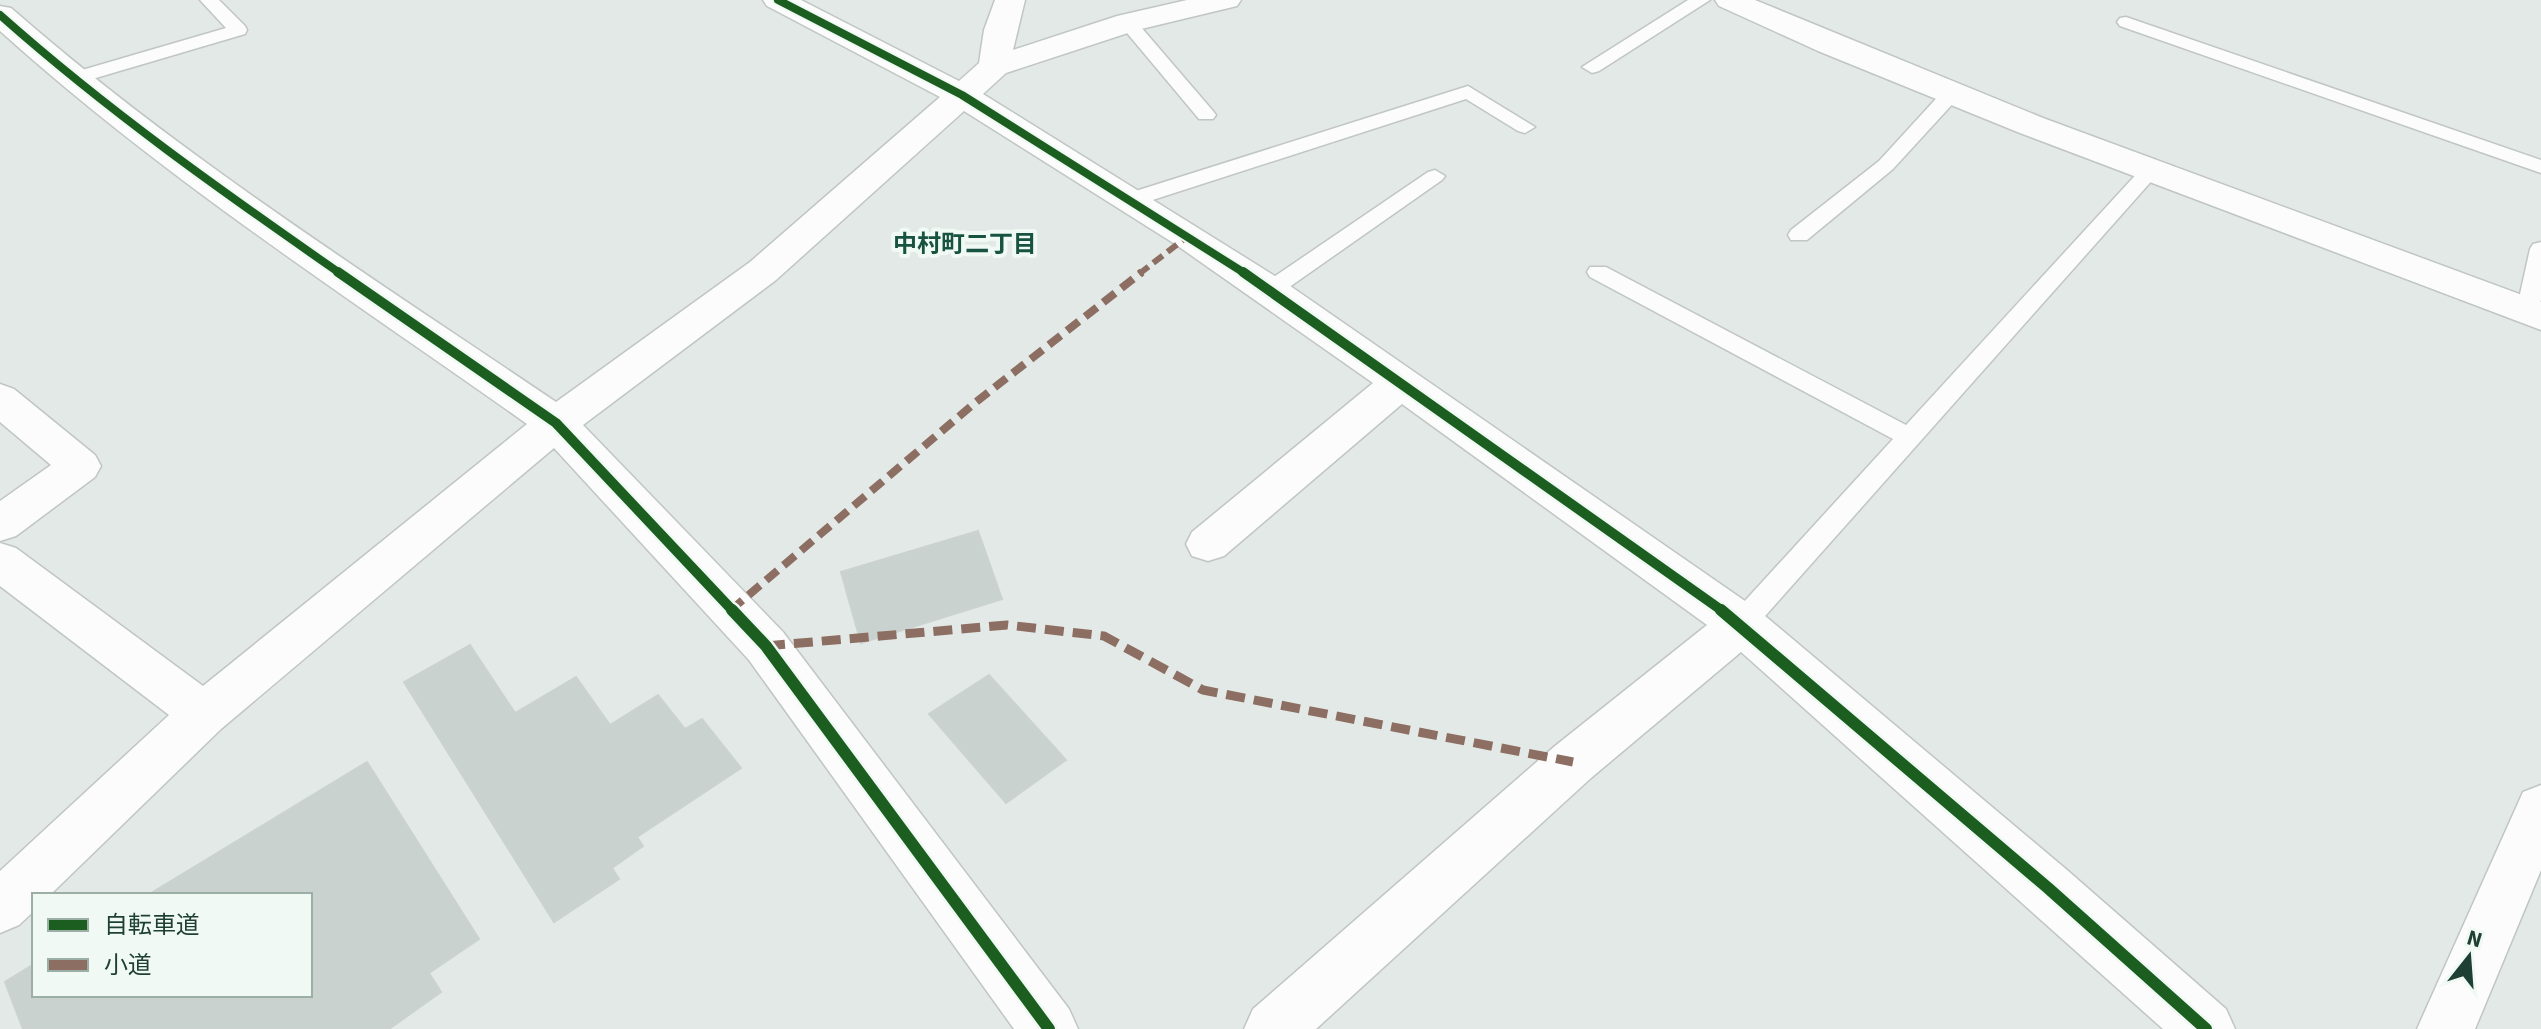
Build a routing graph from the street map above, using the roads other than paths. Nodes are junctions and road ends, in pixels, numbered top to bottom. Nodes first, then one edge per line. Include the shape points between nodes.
1 (209, 0) edge
2 (778, 0) edge
3 (1010, 0) edge
4 (1226, 0) edge
5 (1701, 0) edge
6 (1735, 1) edge
7 (0, 15) edge
8 (2126, 22) dead end
9 (1128, 23) junction
10 (995, 66) junction
11 (1592, 67) dead end
12 (72, 79) junction
13 (1951, 94) junction
14 (962, 95) junction
15 (1206, 115) dead end
16 (1525, 127) dead end
17 (2541, 167) edge
18 (2149, 172) junction
19 (1435, 176) dead end
20 (1130, 200) junction
21 (1799, 235) dead end
22 (2541, 249) edge
23 (1598, 272) dead end
24 (1270, 290) junction
25 (2534, 314) edge
26 (1401, 382) junction
27 (0, 399) edge
28 (556, 423) junction
29 (1909, 437) junction
30 (0, 524) edge
31 (1208, 544) dead end
32 (0, 561) edge
33 (1741, 624) junction
34 (204, 714) junction
35 (2541, 808) edge
36 (0, 907) edge
37 (1049, 1029) edge
38 (1273, 1029) edge
39 (2206, 1029) edge
40 (2446, 1029) edge

1 - 12 lane via 238,30
2 - 14 street
3 - 10 street
4 - 9 street
5 - 11 lane
6 - 13 street via 1834,48
7 - 12 street
8 - 17 lane
9 - 10 street
9 - 15 lane
10 - 14 street
12 - 28 street via 178,161
13 - 18 street
13 - 21 lane via 1886,165
14 - 20 street
14 - 28 street via 763,271
16 - 20 lane via 1468,92
18 - 25 street
18 - 29 lane
19 - 24 lane
20 - 24 street
22 - 25 lane
23 - 29 lane
24 - 26 street
26 - 31 street
26 - 33 street
27 - 30 street via 80,466
28 - 34 street
28 - 37 street via 766,646
29 - 33 lane
32 - 34 street
33 - 38 street via 1573,762
33 - 39 street
34 - 36 street
35 - 40 street

